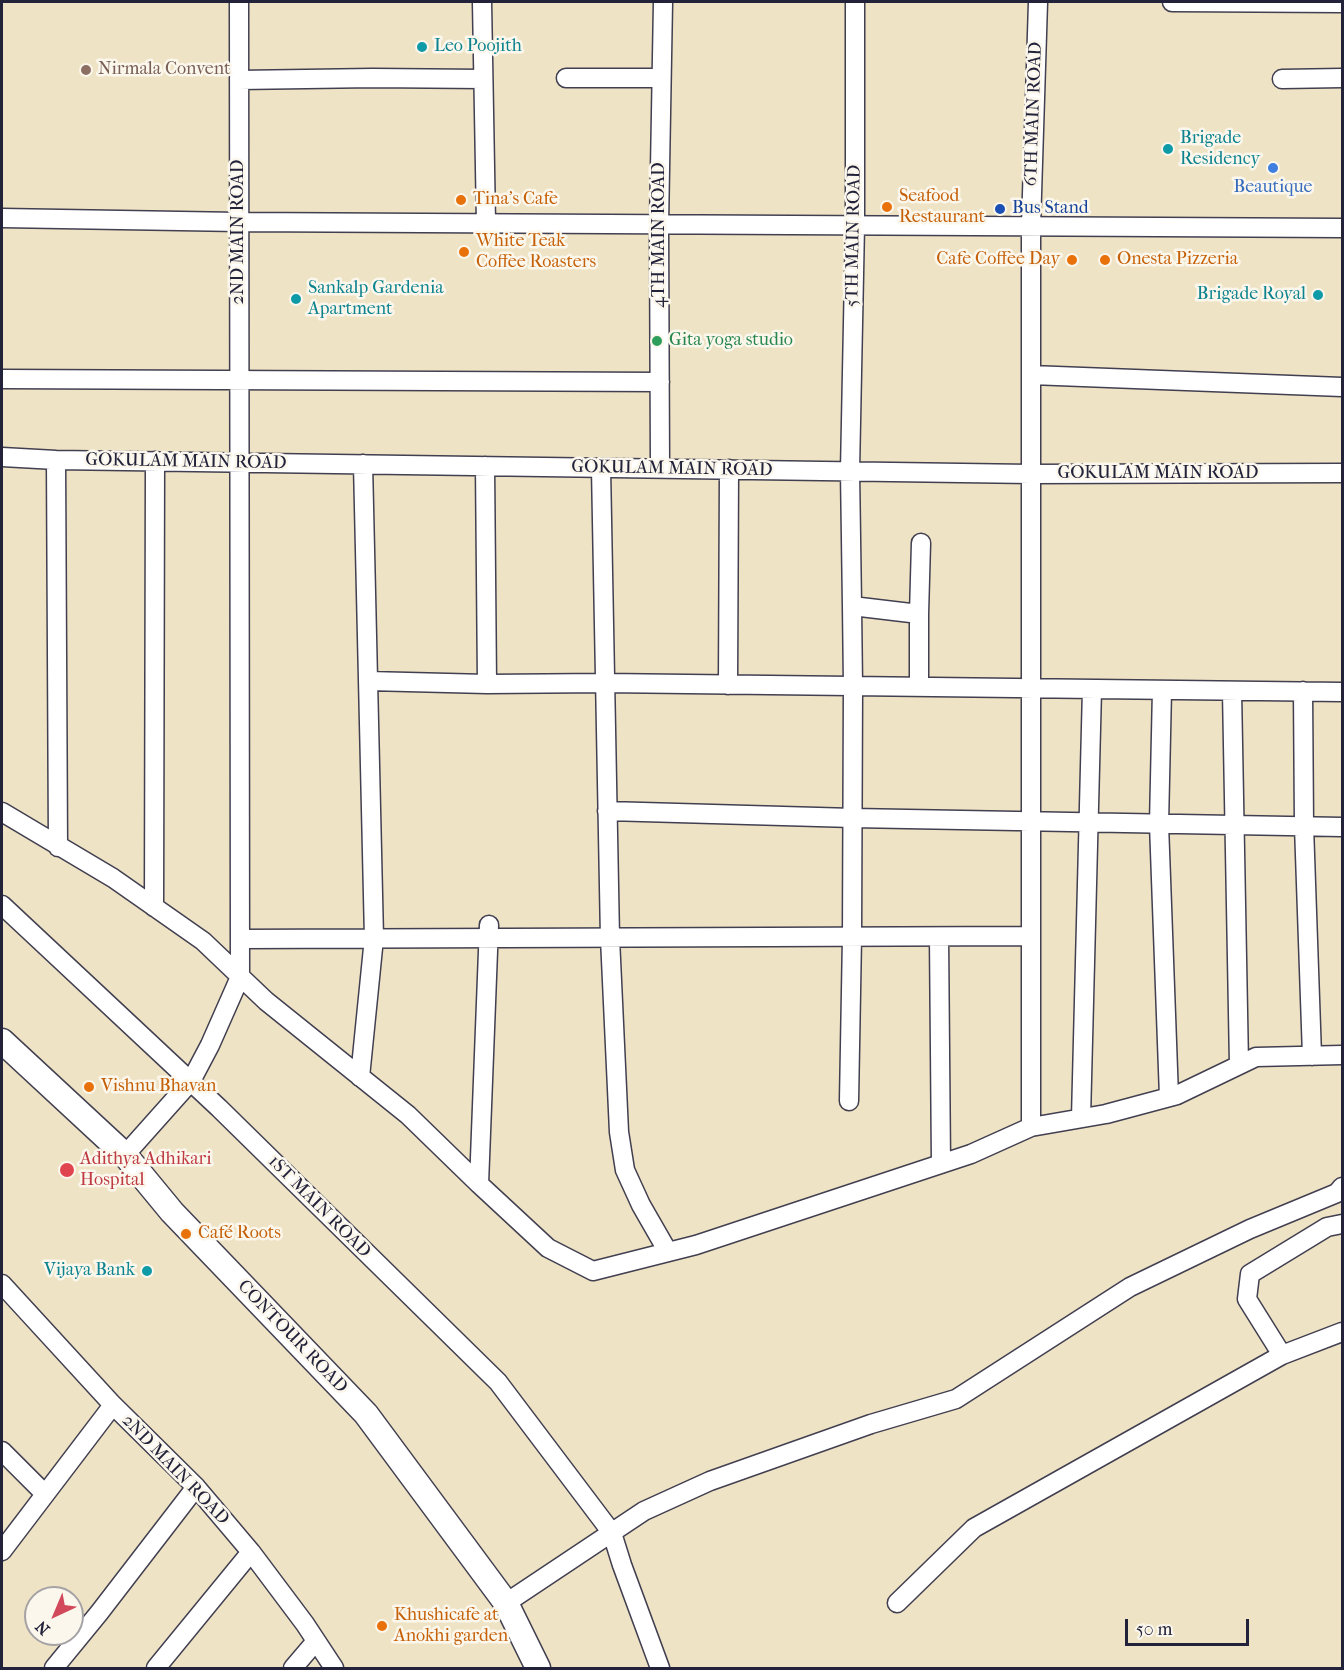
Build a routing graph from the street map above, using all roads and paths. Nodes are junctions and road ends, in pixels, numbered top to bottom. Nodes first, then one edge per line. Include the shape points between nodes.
1 (239, 2) edge
2 (482, 2) edge
3 (663, 2) edge
4 (855, 2) edge
5 (1038, 2) edge
6 (1172, 2) edge
7 (1342, 3) edge
8 (566, 78) dead end
9 (661, 78) junction
10 (1342, 78) edge
11 (483, 79) junction
12 (1282, 79) dead end
13 (239, 80) junction
14 (2, 218) edge
15 (239, 222) junction
16 (486, 224) junction
17 (659, 224) junction
18 (855, 225) junction
19 (1031, 226) junction
20 (1342, 228) edge
21 (1031, 375) junction
22 (2, 379) edge
23 (239, 380) junction
24 (660, 382) junction
25 (1342, 387) edge
26 (2, 457) edge
27 (56, 460) junction
28 (154, 461) junction
29 (240, 462) junction
30 (363, 464) junction
31 (485, 466) junction
32 (600, 468) junction
33 (660, 468) junction
34 (729, 469) junction
35 (850, 471) junction
36 (1031, 474) junction
37 (1342, 474) edge
38 (921, 543) dead end
39 (852, 606) junction
40 (919, 614) junction
41 (368, 681) junction
42 (605, 683) junction
43 (487, 684) junction
44 (728, 685) junction
45 (854, 686) junction
46 (919, 687) junction
47 (1031, 688) junction
48 (1092, 689) junction
49 (1162, 690) junction
50 (1233, 691) junction
51 (1303, 691) junction
52 (1342, 692) edge
53 (607, 811) junction
54 (2, 812) edge
55 (853, 818) junction
56 (1031, 821) junction
57 (1088, 822) junction
58 (1159, 824) junction
59 (1235, 825) junction
60 (1304, 826) junction
61 (1342, 827) edge
62 (58, 846) junction
63 (2, 905) edge
64 (154, 907) junction
65 (490, 931) junction
66 (1031, 936) junction
67 (852, 937) junction
68 (939, 937) junction
69 (374, 938) junction
70 (610, 938) junction
71 (240, 939) junction
72 (240, 976) junction
73 (2, 1041) edge
74 (1312, 1056) junction
75 (1342, 1056) edge
76 (1239, 1065) junction
77 (360, 1077) junction
78 (191, 1081) junction
79 (1169, 1097) junction
80 (849, 1101) dead end
81 (1081, 1118) junction
82 (1031, 1127) junction
83 (125, 1155) junction
84 (941, 1164) junction
85 (479, 1184) junction
86 (1342, 1187) edge
87 (1342, 1224) edge
88 (668, 1252) junction
89 (2, 1284) edge
90 (1342, 1332) edge
91 (1282, 1355) junction
92 (113, 1405) junction
93 (2, 1451) edge
94 (196, 1487) junction
95 (44, 1493) junction
96 (612, 1533) junction
97 (2, 1551) edge
98 (251, 1552) junction
99 (506, 1603) junction
100 (897, 1603) dead end
101 (316, 1641) junction
102 (54, 1668) edge
103 (156, 1668) edge
104 (293, 1668) edge
105 (334, 1668) edge
106 (538, 1668) edge
107 (660, 1668) edge

1 - 13 street, 2ND MAIN ROAD
2 - 11 street
3 - 9 street, 4TH MAIN ROAD
4 - 18 street, 5TH MAIN ROAD
5 - 19 street, 6TH MAIN ROAD
6 - 7 street
8 - 9 street
9 - 17 street, 4TH MAIN ROAD
10 - 12 street
11 - 13 street
11 - 16 street
13 - 15 street, 2ND MAIN ROAD
14 - 15 street
15 - 16 street
15 - 23 street, 2ND MAIN ROAD
16 - 17 street
17 - 18 street
17 - 24 street, 4TH MAIN ROAD
18 - 19 street
18 - 35 street, 5TH MAIN ROAD
19 - 20 street
19 - 21 street, 6TH MAIN ROAD
21 - 25 street
21 - 36 street, 6TH MAIN ROAD
22 - 23 street
23 - 24 street
23 - 29 street, 2ND MAIN ROAD
24 - 33 street, 4TH MAIN ROAD
26 - 27 street, GOKULAM MAIN ROAD
27 - 28 street, GOKULAM MAIN ROAD
27 - 62 street
28 - 29 street, GOKULAM MAIN ROAD
28 - 64 street
29 - 30 street, GOKULAM MAIN ROAD
29 - 71 street, 2ND MAIN ROAD
30 - 31 street, GOKULAM MAIN ROAD
30 - 41 street
31 - 32 street, GOKULAM MAIN ROAD
31 - 43 street
32 - 33 street, GOKULAM MAIN ROAD
32 - 42 street
33 - 34 street, GOKULAM MAIN ROAD
34 - 35 street, GOKULAM MAIN ROAD
34 - 44 street
35 - 36 street, GOKULAM MAIN ROAD
35 - 39 street, 5TH MAIN ROAD
36 - 37 street, GOKULAM MAIN ROAD
36 - 47 street, 6TH MAIN ROAD
38 - 40 street
39 - 40 street
39 - 45 street, 5TH MAIN ROAD
40 - 46 street
41 - 43 street
41 - 69 street via 377,866
42 - 43 street
42 - 44 street
42 - 53 street
44 - 45 street
45 - 46 street
45 - 55 street, 5TH MAIN ROAD
46 - 47 street
47 - 48 street
47 - 56 street, 6TH MAIN ROAD
48 - 49 street
48 - 57 street
49 - 50 street
49 - 58 street
50 - 51 street
50 - 59 street
51 - 52 street
51 - 60 street
53 - 55 street
53 - 70 street
54 - 62 street
55 - 56 street
55 - 67 street, 5TH MAIN ROAD
56 - 57 street
56 - 66 street, 6TH MAIN ROAD
57 - 58 street
57 - 81 street
58 - 59 street
58 - 79 street
59 - 60 street
59 - 76 street
60 - 61 street
60 - 74 street
62 - 64 street
63 - 78 street, 1ST MAIN ROAD
64 - 72 street via 203,941
65 - 69 street
65 - 70 street
65 - 85 street
66 - 68 street
66 - 82 street, 6TH MAIN ROAD
67 - 68 street
67 - 70 street
67 - 80 street, 5TH MAIN ROAD
68 - 84 street
69 - 71 street
69 - 77 street
70 - 88 street via 619,1132 625,1170
71 - 72 street, 2ND MAIN ROAD
72 - 77 street
72 - 78 street
73 - 83 main road, CONTOUR ROAD
74 - 75 street
74 - 76 street via 1256,1057
76 - 79 street
77 - 85 street via 408,1115
78 - 83 street
78 - 96 street, 1ST MAIN ROAD via 498,1382
79 - 81 street
81 - 82 street
82 - 84 street
83 - 99 main road, CONTOUR ROAD via 172,1212 366,1414
84 - 88 street
85 - 88 street via 548,1248 593,1271
86 - 96 street via 1337,1193 1250,1229 1130,1287 956,1399 871,1424 710,1481 644,1511
87 - 91 street via 1327,1227 1250,1274 1247,1299
89 - 92 street, 2ND MAIN ROAD
90 - 91 street
91 - 100 street via 974,1528
92 - 94 street, 2ND MAIN ROAD
92 - 95 street
93 - 95 street
94 - 98 street, 2ND MAIN ROAD
94 - 102 street
95 - 97 street
96 - 99 street
96 - 107 street, 1ST MAIN ROAD
98 - 101 street, 2ND MAIN ROAD
98 - 103 street
99 - 106 main road, CONTOUR ROAD
101 - 104 street
101 - 105 street, 2ND MAIN ROAD

